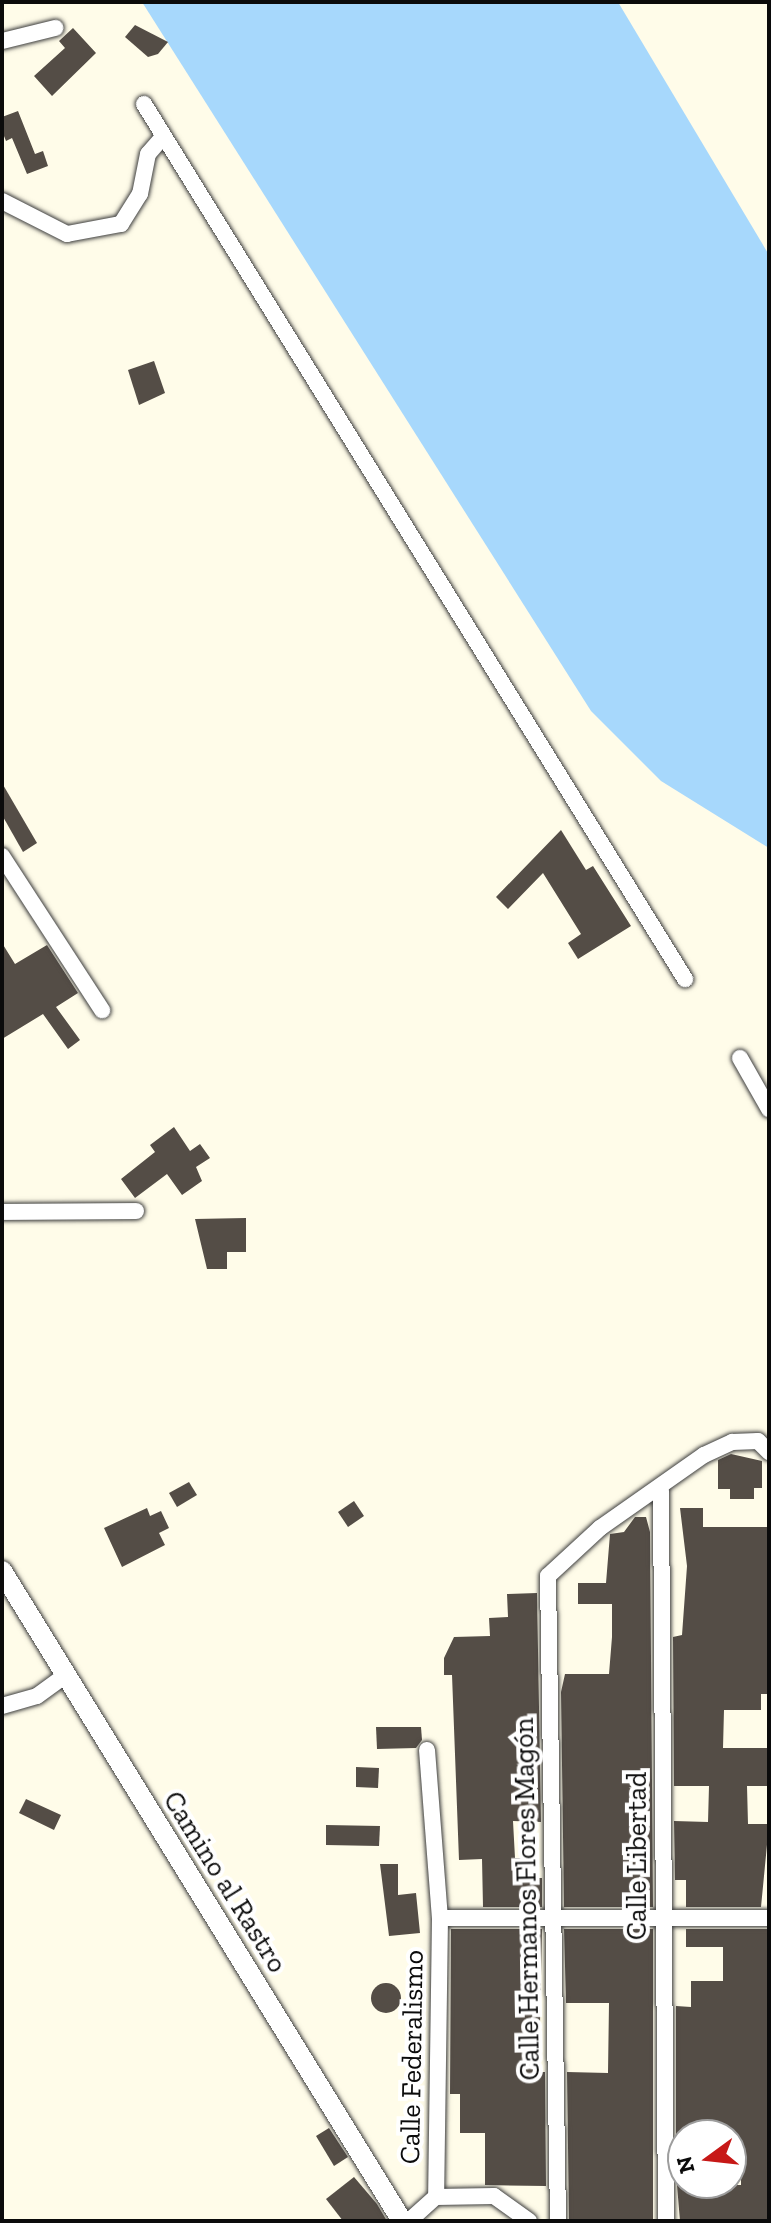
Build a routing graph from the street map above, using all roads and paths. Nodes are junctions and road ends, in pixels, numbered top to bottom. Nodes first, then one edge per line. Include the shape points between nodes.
1 (55, 28) dead end
2 (2, 41) edge
3 (144, 104) dead end
4 (163, 137) junction
5 (2, 201) edge
6 (2, 856) edge
7 (685, 979) dead end
8 (102, 1010) dead end
9 (740, 1058) dead end
10 (769, 1109) edge
11 (136, 1211) dead end
12 (2, 1212) edge
13 (769, 1452) edge
14 (661, 1491) junction
15 (2, 1571) edge
16 (65, 1676) junction
17 (2, 1706) edge
18 (427, 1750) dead end
19 (440, 1918) junction
20 (554, 1918) junction
21 (663, 1918) junction
22 (769, 1918) edge
23 (436, 2197) junction
24 (402, 2221) edge
25 (409, 2221) edge
26 (529, 2221) edge
27 (558, 2221) edge
28 (666, 2221) edge

1 - 2 street
3 - 4 street
4 - 5 street via 148,154 140,194 121,224 67,234 24,217
4 - 7 street
6 - 8 street
9 - 10 street
11 - 12 street
13 - 14 street via 758,1441 732,1442 704,1455
14 - 20 street, Calle Hermanos Flores Magón via 600,1528 548,1576
14 - 21 street, Calle Libertad
15 - 16 street, Camino al Rastro
16 - 17 street via 37,1696
16 - 24 street, Camino al Rastro
18 - 19 street, Calle Federalismo
19 - 20 street
19 - 23 street, Calle Federalismo
20 - 21 street
20 - 27 street, Calle Hermanos Flores Magón
21 - 22 street
21 - 28 street, Calle Libertad
23 - 25 street
23 - 26 street via 494,2196

